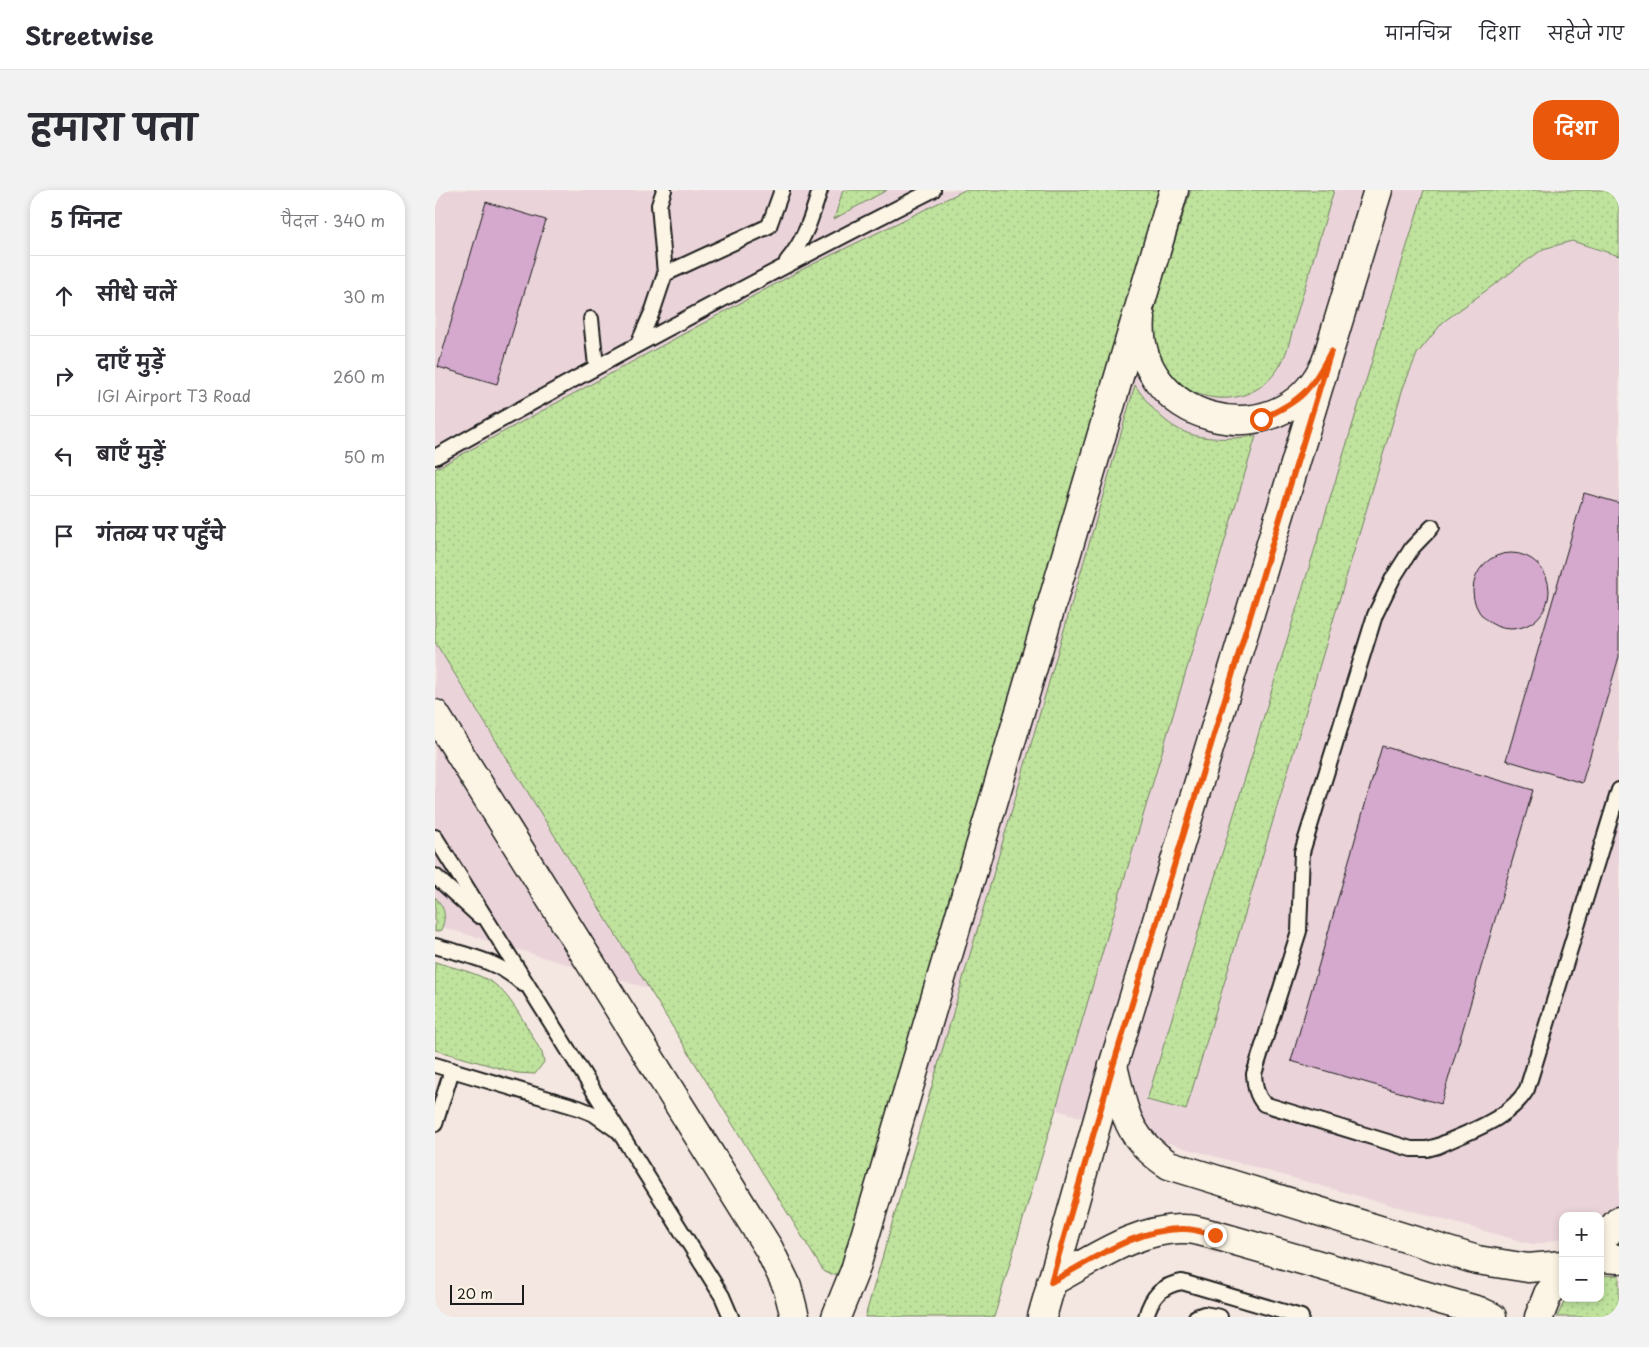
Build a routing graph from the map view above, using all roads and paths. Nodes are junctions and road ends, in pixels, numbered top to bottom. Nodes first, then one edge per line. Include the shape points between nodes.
1 (663, 190) edge
2 (782, 190) edge
3 (820, 190) edge
4 (933, 190) edge
5 (1174, 190) edge
6 (1378, 190) edge
7 (784, 265) junction
8 (665, 274) junction
9 (1143, 296) junction
10 (591, 319) dead end
11 (638, 344) junction
12 (1331, 351) junction
13 (596, 366) junction
14 (435, 457) edge
15 (1432, 527) dead end
16 (435, 714) edge
17 (1619, 790) edge
18 (435, 837) edge
19 (435, 876) edge
20 (494, 930) junction
21 (435, 946) edge
22 (533, 995) junction
23 (435, 1065) edge
24 (1113, 1066) junction
25 (452, 1070) junction
26 (435, 1124) edge
27 (624, 1138) junction
28 (1619, 1221) edge
29 (1604, 1238) edge
30 (1604, 1258) edge
31 (1619, 1259) edge
32 (1559, 1265) edge
33 (1559, 1281) edge
34 (1051, 1282) junction
35 (731, 1317) edge
36 (795, 1317) edge
37 (836, 1317) edge
38 (1042, 1317) edge
39 (1146, 1317) edge
40 (1196, 1317) edge
41 (1220, 1317) edge
42 (1301, 1317) edge
43 (1492, 1317) edge
44 (1539, 1317) edge

1 - 8 lane via 659,205
2 - 8 lane via 769,226
3 - 7 lane via 799,247
4 - 7 lane
5 - 9 street
6 - 12 street
7 - 11 lane
8 - 11 lane
9 - 12 street via 1140,330 1148,363 1167,392 1194,411 1227,421 1261,419 1291,405 1316,381
9 - 37 street via 857,1260
10 - 13 lane
11 - 13 lane
12 - 24 street
13 - 14 lane
15 - 17 lane via 1412,548 1375,615 1302,852 1299,931 1254,1074 1258,1098 1264,1104 1411,1149 1427,1150 1507,1113 1519,1103 1527,1089
16 - 36 street via 769,1249 787,1286
18 - 20 lane
19 - 20 lane
20 - 22 lane
21 - 22 lane via 499,967 513,975
22 - 27 lane
23 - 25 lane
24 - 32 street via 1127,1118 1137,1138 1169,1165 1477,1260 1528,1268
24 - 34 street
25 - 26 lane
25 - 27 lane via 579,1108 609,1124
27 - 35 lane via 722,1296
28 - 29 street
30 - 31 street
33 - 44 street via 1548,1294
34 - 38 street
34 - 43 street via 1123,1244 1155,1232 1185,1228
39 - 42 lane via 1157,1294 1169,1284 1182,1282
40 - 41 lane via 1204,1314

